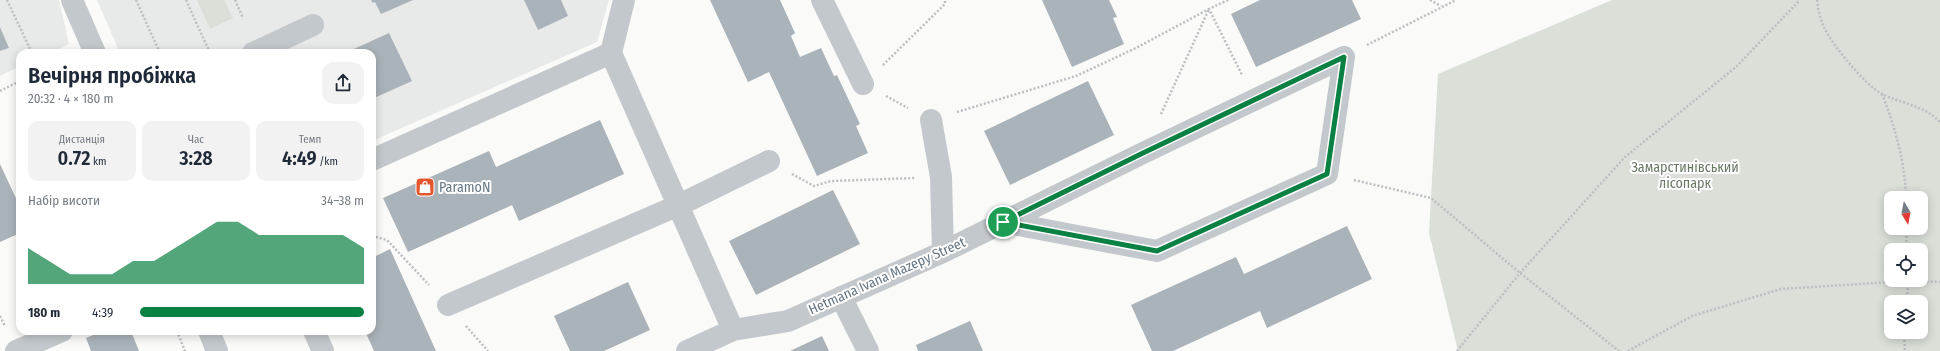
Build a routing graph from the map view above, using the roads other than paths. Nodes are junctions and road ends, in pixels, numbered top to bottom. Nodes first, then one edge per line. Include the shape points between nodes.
1 (72, 0) edge
2 (624, 0) edge
3 (822, 0) edge
4 (314, 26) dead end
5 (93, 49) edge
6 (262, 49) edge
7 (611, 53) junction
8 (863, 84) road end
9 (931, 120) road end
10 (376, 158) edge
11 (768, 161) road end
12 (679, 205) junction
13 (1003, 222) junction
14 (943, 252) junction
15 (841, 297) junction
16 (448, 305) road end
17 (733, 330) junction
18 (53, 335) edge
19 (211, 335) edge
20 (316, 335) edge
21 (16, 351) edge
22 (217, 351) edge
23 (323, 351) edge
24 (687, 351) edge
25 (868, 351) edge

1 - 5 street
2 - 7 street
3 - 8 street
4 - 6 street
7 - 10 street
7 - 12 street
9 - 14 street via 941,177
11 - 12 street
12 - 16 street
12 - 17 street
13 - 13 street, Hetmana Ivana Mazepy Street via 1157,251 1327,174 1344,57
13 - 14 street, Hetmana Ivana Mazepy Street
14 - 15 street, Hetmana Ivana Mazepy Street
15 - 17 street, Hetmana Ivana Mazepy Street via 788,321
15 - 25 street
17 - 24 street, Hetmana Ivana Mazepy Street
18 - 21 street
19 - 22 street
20 - 23 street

